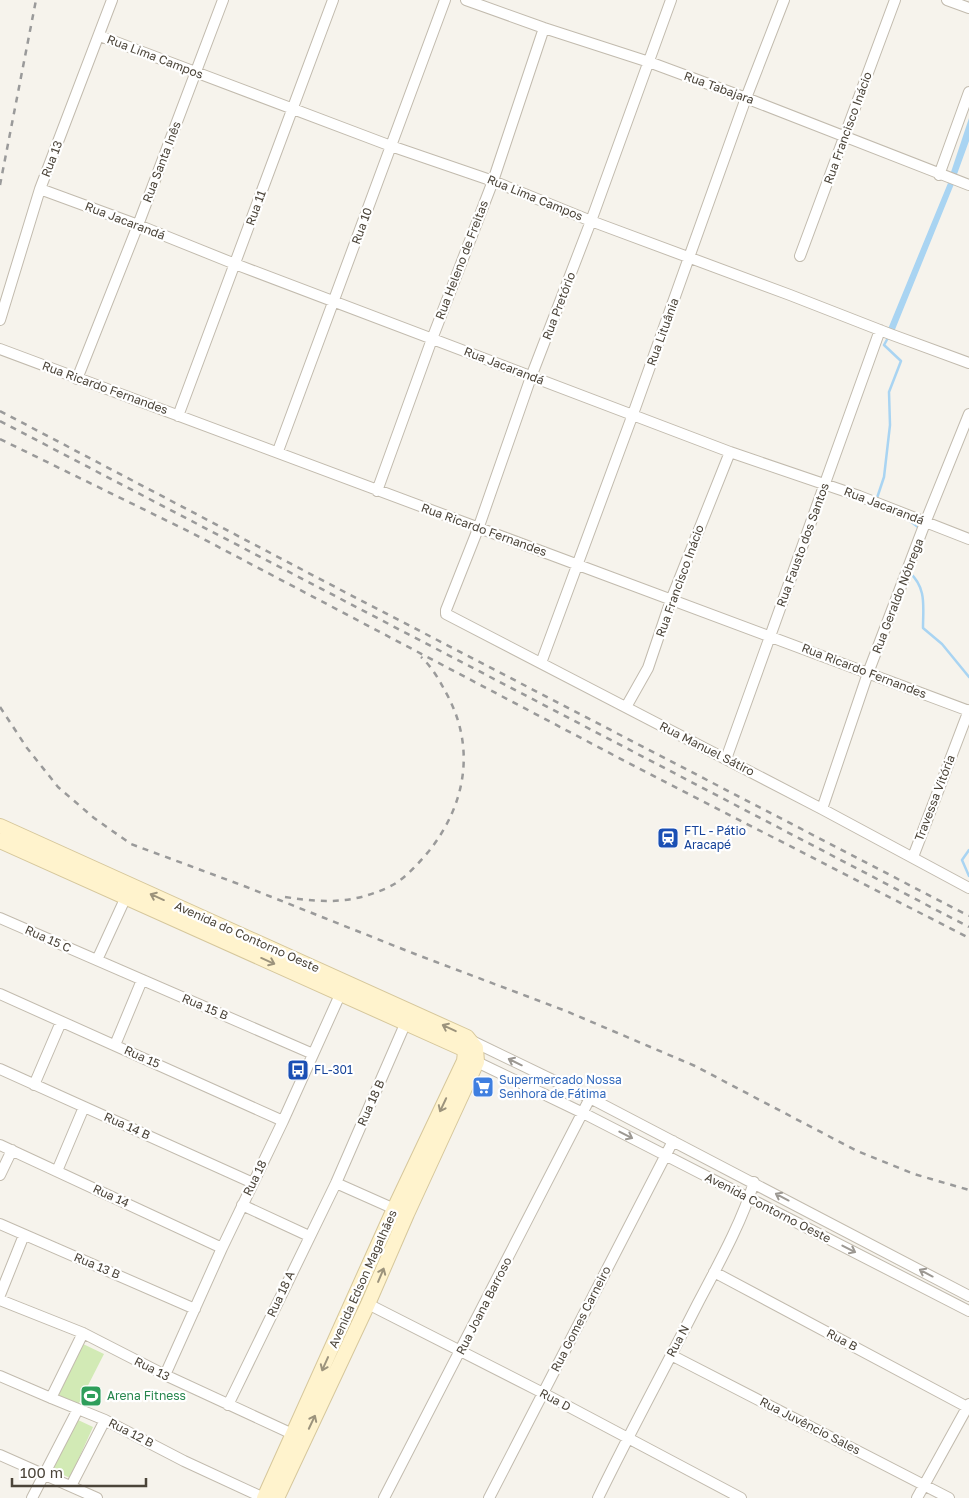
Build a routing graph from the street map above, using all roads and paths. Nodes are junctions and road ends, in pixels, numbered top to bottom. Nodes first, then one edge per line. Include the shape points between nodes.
1 (112, 0) edge
2 (223, 0) edge
3 (333, 0) edge
4 (445, 0) edge
5 (466, 0) edge
6 (671, 0) edge
7 (784, 0) edge
8 (895, 0) edge
9 (947, 0) edge
10 (969, 8) edge
11 (544, 28) junction
12 (100, 36) junction
13 (649, 62) junction
14 (196, 73) junction
15 (969, 92) edge
16 (746, 98) junction
17 (292, 109) junction
18 (845, 136) junction
19 (391, 146) junction
20 (939, 175) junction
21 (493, 181) junction
22 (969, 185) edge
23 (40, 190) junction
24 (591, 221) junction
25 (138, 225) junction
26 (800, 256) dead end
27 (690, 257) junction
28 (235, 264) junction
29 (334, 302) junction
30 (0, 320) edge
31 (880, 330) junction
32 (432, 339) junction
33 (0, 349) edge
34 (969, 362) edge
35 (532, 377) junction
36 (77, 379) junction
37 (633, 414) junction
38 (969, 414) edge
39 (178, 416) junction
40 (278, 451) junction
41 (730, 452) junction
42 (825, 484) junction
43 (377, 491) junction
44 (925, 523) junction
45 (478, 528) junction
46 (969, 538) edge
47 (578, 563) junction
48 (671, 600) junction
49 (446, 612) joint
50 (769, 635) junction
51 (541, 663) junction
52 (868, 673) junction
53 (626, 707) junction
54 (969, 711) edge
55 (726, 759) junction
56 (822, 809) junction
57 (0, 826) edge
58 (0, 841) edge
59 (913, 857) junction
60 (63, 863) junction
61 (86, 873) junction
62 (969, 888) edge
63 (125, 899) junction
64 (0, 918) edge
65 (222, 926) junction
66 (216, 939) junction
67 (240, 941) junction
68 (97, 960) junction
69 (142, 980) junction
70 (343, 987) junction
71 (0, 994) edge
72 (61, 1022) junction
73 (406, 1022) junction
74 (472, 1041) junction
75 (115, 1045) junction
76 (313, 1054) junction
77 (470, 1061) junction
78 (0, 1069) edge
79 (538, 1073) junction
80 (558, 1082) junction
81 (34, 1084) junction
82 (531, 1088) junction
83 (551, 1097) junction
84 (590, 1098) junction
85 (84, 1107) junction
86 (583, 1113) junction
87 (283, 1121) junction
88 (673, 1140) junction
89 (0, 1145) edge
90 (12, 1150) junction
91 (666, 1155) junction
92 (57, 1171) junction
93 (0, 1175) edge
94 (754, 1182) junction
95 (253, 1183) junction
96 (336, 1183) junction
97 (749, 1198) junction
98 (242, 1205) junction
99 (400, 1212) junction
100 (0, 1224) edge
101 (24, 1235) junction
102 (309, 1236) junction
103 (222, 1248) junction
104 (896, 1257) junction
105 (888, 1270) junction
106 (714, 1272) junction
107 (0, 1295) edge
108 (969, 1296) edge
109 (0, 1300) edge
110 (368, 1304) junction
111 (195, 1309) junction
112 (969, 1311) edge
113 (82, 1333) junction
114 (460, 1352) junction
115 (671, 1355) junction
116 (165, 1375) junction
117 (0, 1376) edge
118 (543, 1393) junction
119 (51, 1398) junction
120 (228, 1405) junction
121 (968, 1406) edge
122 (78, 1409) junction
123 (105, 1420) junction
124 (298, 1437) junction
125 (627, 1439) junction
126 (0, 1455) edge
127 (43, 1474) junction
128 (925, 1484) junction
129 (71, 1486) junction
130 (32, 1498) edge
131 (97, 1498) edge
132 (264, 1498) edge
133 (277, 1498) edge
134 (384, 1498) edge
135 (490, 1498) edge
136 (598, 1498) edge
137 (741, 1498) edge
138 (918, 1498) edge
139 (949, 1498) edge

1 - 12 street, Rua 13
2 - 14 street, Rua Santa Inês
3 - 17 street, Rua 11
4 - 19 street, Rua 10
5 - 11 street, Rua Tabajara
6 - 13 street, Rua Pretório
7 - 16 street, Rua Lituânia
8 - 18 street, Rua Francisco Inácio
9 - 10 street
11 - 13 street, Rua Tabajara
11 - 21 street, Rua Heleno de Freitas
12 - 14 street, Rua Lima Campos
12 - 23 street, Rua 13
13 - 16 street, Rua Tabajara
13 - 24 street, Rua Pretório
14 - 17 street, Rua Lima Campos
14 - 25 street, Rua Santa Inês
15 - 20 street
16 - 18 street, Rua Tabajara
16 - 27 street, Rua Lituânia
17 - 19 street, Rua Lima Campos
17 - 28 street, Rua 11
18 - 20 street, Rua Tabajara
18 - 26 street, Rua Francisco Inácio
19 - 21 street, Rua Lima Campos
19 - 29 street, Rua 10
20 - 22 street, Rua Tabajara
21 - 24 street, Rua Lima Campos
21 - 32 street, Rua Heleno de Freitas
23 - 25 street, Rua Jacarandá
23 - 30 street, Rua 13
24 - 27 street, Rua Lima Campos
24 - 35 street, Rua Pretório
25 - 28 street, Rua Jacarandá
25 - 36 street, Rua Santa Inês
27 - 31 street, Rua Lima Campos
27 - 37 street, Rua Lituânia
28 - 29 street, Rua Jacarandá
28 - 39 street, Rua 11
29 - 32 street, Rua Jacarandá
29 - 40 street, Rua 10
31 - 34 street, Rua Lima Campos
31 - 42 street, Rua Fausto dos Santos
32 - 35 street, Rua Jacarandá
32 - 43 street, Rua Heleno de Freitas
33 - 36 street, Rua Ricardo Fernandes
35 - 37 street, Rua Jacarandá
35 - 45 street, Rua Pretório
36 - 39 street, Rua Ricardo Fernandes
37 - 41 street, Rua Jacarandá
37 - 47 street, Rua Lituânia
38 - 44 street, Rua Geraldo Nóbrega
39 - 40 street, Rua Ricardo Fernandes
40 - 43 street, Rua Ricardo Fernandes
41 - 42 street, Rua Jacarandá
41 - 48 street, Rua Francisco Inácio
42 - 44 street, Rua Jacarandá
42 - 50 street, Rua Fausto dos Santos
43 - 45 street, Rua Ricardo Fernandes
44 - 46 street, Rua Jacarandá
44 - 52 street, Rua Geraldo Nóbrega
45 - 47 street, Rua Ricardo Fernandes
45 - 49 street, Rua Pretório
47 - 48 street, Rua Ricardo Fernandes
47 - 51 street, Rua Lituânia
48 - 50 street, Rua Ricardo Fernandes
48 - 53 street, Rua Francisco Inácio via 648,668
49 - 51 street, Rua Manuel Sátiro via 448,616
50 - 52 street, Rua Ricardo Fernandes
50 - 55 street, Rua Fausto dos Santos
51 - 53 street, Rua Manuel Sátiro
52 - 54 street, Rua Ricardo Fernandes
52 - 56 street, Rua Geraldo Nóbrega
53 - 55 street, Rua Manuel Sátiro
54 - 59 street, Travessa Vitória
55 - 56 street, Rua Manuel Sátiro
56 - 59 street, Rua Manuel Sátiro
57 - 60 street, Avenida do Contorno Oeste
58 - 60 street, Avenida do Contorno Oeste
59 - 62 street, Rua Manuel Sátiro
60 - 61 street, Avenida do Contorno Oeste
61 - 63 street, Avenida do Contorno Oeste
65 -> 61 street, Avenida do Contorno Oeste
63 - 66 street, Avenida do Contorno Oeste
63 - 68 street
64 - 68 street, Rua 15 C
65 - 66 street
65 - 67 street, Avenida do Contorno Oeste
66 - 67 street, Avenida do Contorno Oeste
67 - 70 street, Avenida do Contorno Oeste
68 - 69 street, Rua 15 B
69 - 75 street
69 - 76 street, Rua 15 B
70 - 73 street, Avenida do Contorno Oeste
74 -> 70 street, Avenida do Contorno Oeste
70 - 76 street, Rua 18
71 - 72 street, Rua 15
72 - 75 street, Rua 15
72 - 81 street
73 - 77 street, Avenida do Contorno Oeste via 463,1048
73 - 96 street, Rua 18 B
74 - 77 street via 477,1052
79 -> 74 street, Avenida Contorno Oeste
75 - 87 street, Rua 15
76 - 87 street, Rua 18
77 - 82 street, Avenida Contorno Oeste
77 - 99 street, Avenida Edson Magalhães
78 - 81 street, Rua 14 B
79 - 80 street, Avenida Contorno Oeste
79 - 82 street
80 - 83 street
80 - 84 street, Avenida Contorno Oeste
81 - 85 street, Rua 14 B
82 - 83 street, Avenida Contorno Oeste
83 - 86 street, Avenida Contorno Oeste
84 - 86 street
84 - 88 street, Avenida Contorno Oeste
85 - 92 street
85 - 95 street, Rua 14 B
86 -> 91 street, Avenida Contorno Oeste
86 - 114 street, Rua Joana Barroso
87 - 95 street, Rua 18
88 - 91 street, Rua Gomes Carneiro
88 - 94 street, Avenida Contorno Oeste
89 - 90 street, Rua 14
90 - 92 street, Rua 14
90 - 93 street
91 - 97 street, Avenida Contorno Oeste
91 - 118 street, Rua Gomes Carneiro
92 - 103 street, Rua 14
94 - 97 street, Rua N
104 -> 94 street, Avenida Contorno Oeste
95 - 98 street, Rua 18
96 - 99 street
96 - 102 street, Rua 18 A
97 -> 105 street, Avenida Contorno Oeste
97 - 106 street, Rua N
98 - 102 street
98 - 103 street, Rua 18
110 -> 99 street, Avenida Edson Magalhães
99 -> 124 street, Avenida Edson Magalhães
100 - 101 street, Rua 13 B
101 - 107 street
101 - 111 street, Rua 13 B
102 - 120 street, Rua 18 A
103 - 111 street, Rua 18
104 - 105 street
108 -> 104 street, Avenida Contorno Oeste
105 - 112 street, Avenida Contorno Oeste
106 - 115 street, Rua N
106 - 121 street, Rua B
109 - 113 street, Rua 13
110 - 114 street, Rua D
124 -> 110 street, Avenida Edson Magalhães
111 - 116 street, Rua 18
113 - 116 street, Rua 13
113 - 119 street
114 - 118 street, Rua D
114 - 134 street, Rua Joana Barroso
115 - 125 street, Rua N
115 - 128 street, Rua Juvêncio Sales
116 - 120 street, Rua 13
117 - 119 street, Rua 12 B
118 - 125 street, Rua D
118 - 135 street, Rua Gomes Carneiro
119 - 122 street, Rua 12 B
120 - 124 street, Rua 13
121 - 128 street
122 - 123 street, Rua 12 B
122 - 127 street
123 - 129 street
123 - 132 street, Rua 12 B
124 - 132 street, Avenida Edson Magalhães
124 - 133 street, Avenida Edson Magalhães
125 - 136 street, Rua N
125 - 137 street, Rua D
126 - 127 street
127 - 129 street
127 - 130 street
128 - 138 street
128 - 139 street, Rua Juvêncio Sales
129 - 131 street

